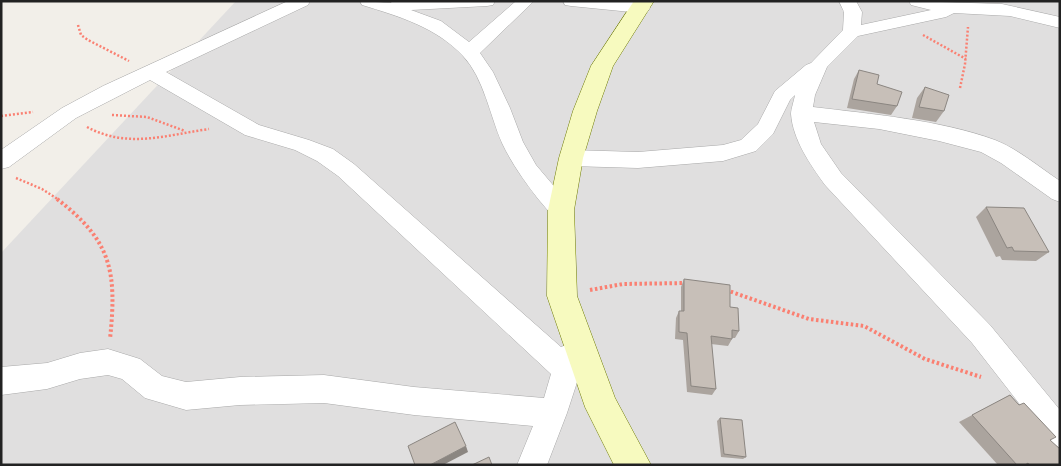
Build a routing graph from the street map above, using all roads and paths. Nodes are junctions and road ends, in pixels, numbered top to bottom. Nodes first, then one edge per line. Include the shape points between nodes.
1 (302, 1) edge
2 (487, 1) edge
3 (526, 1) edge
4 (571, 1) edge
5 (846, 1) edge
6 (917, 1) edge
7 (371, 2) edge
8 (643, 5) edge
9 (959, 5) edge
10 (900, 21) junction
11 (1060, 23) edge
12 (78, 25) dead end
13 (852, 32) junction
14 (470, 52) junction
15 (966, 59) junction
16 (820, 63) junction
17 (150, 72) junction
18 (960, 88) dead end
19 (801, 113) junction
20 (69, 114) junction
21 (109, 116) dead end
22 (252, 130) junction
23 (186, 132) junction
24 (571, 158) junction
25 (5, 168) edge
26 (1060, 193) edge
27 (562, 210) junction
28 (688, 283) edge
29 (721, 289) edge
30 (562, 296) junction
31 (577, 338) junction
32 (108, 362) junction
33 (567, 370) junction
34 (986, 379) dead end
35 (1, 381) edge
36 (553, 413) junction
37 (1060, 433) edge
38 (532, 465) edge
39 (633, 465) edge

1 - 17 street
2 - 7 street via 430,5
3 - 14 street
4 - 8 street
5 - 13 street via 853,12
6 - 9 street via 928,5
7 - 14 street via 435,25
8 - 24 street via 602,66
9 - 10 street
9 - 11 street via 996,9
9 - 15 path via 969,28
10 - 13 street
10 - 15 path
12 - 17 path via 81,35 88,40
13 - 16 street
14 - 27 street via 483,72 512,142 528,170
15 - 18 path
16 - 19 street via 806,90
16 - 24 street via 782,96 766,130 748,146 723,153 638,160
17 - 20 street
17 - 22 street
19 - 26 street via 879,122 988,146
19 - 37 street via 804,131 814,154 833,179 981,334
20 - 23 path via 99,136 121,140
20 - 25 street
21 - 23 path via 147,117
22 - 23 path
22 - 33 street via 309,149 346,170
24 - 27 street
25 - 32 path via 46,190 72,209 107,256 112,281
27 - 30 street
28 - 30 path via 623,284
29 - 34 path via 809,319 864,326 925,359
30 - 31 street
31 - 33 street
31 - 39 street via 602,407
32 - 35 street via 47,376
32 - 36 street via 130,368 155,388 186,396 324,389 414,401
33 - 36 street
36 - 38 street

